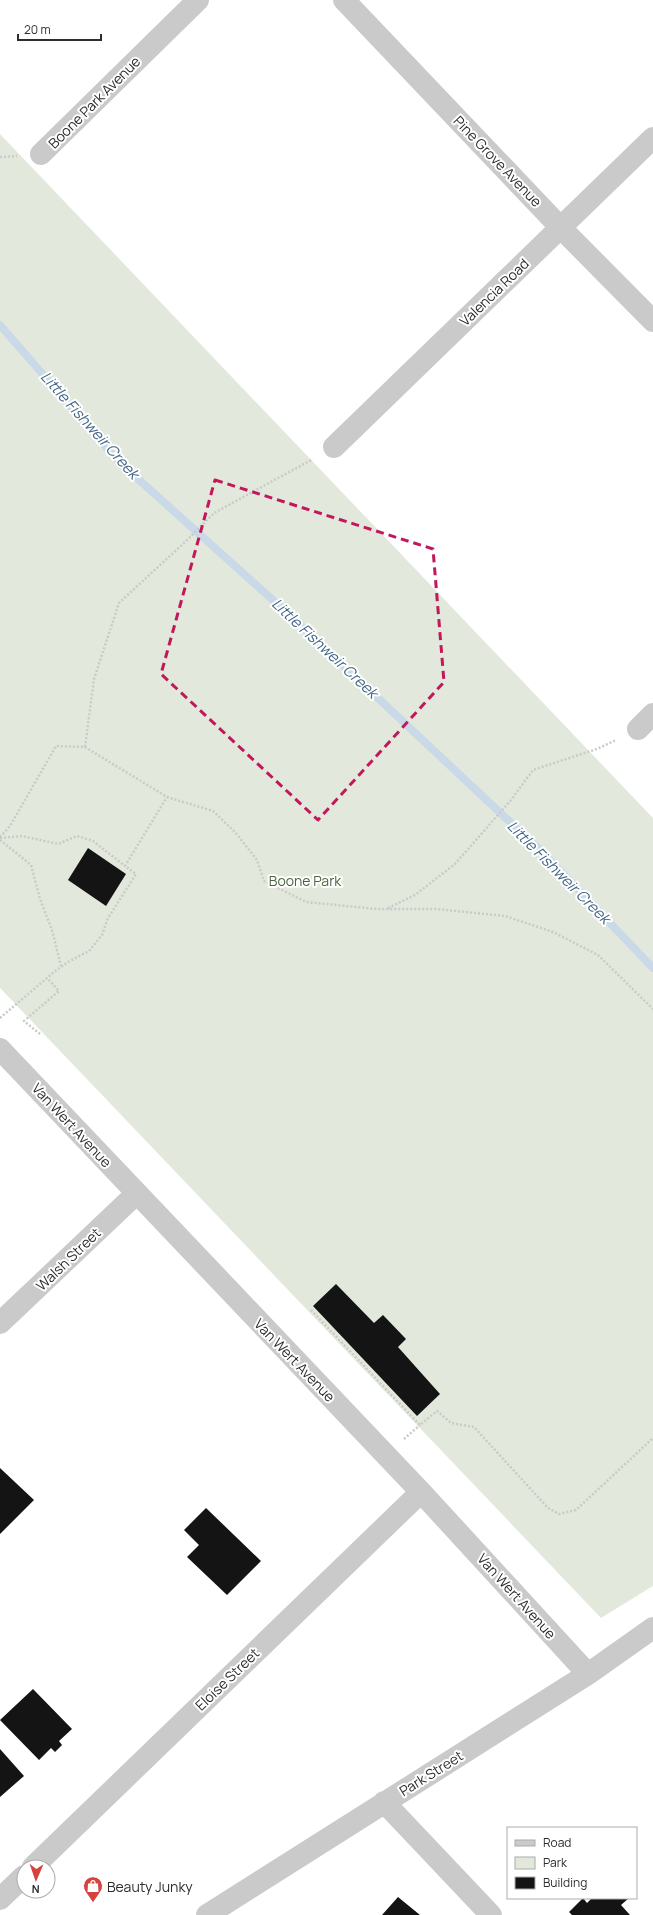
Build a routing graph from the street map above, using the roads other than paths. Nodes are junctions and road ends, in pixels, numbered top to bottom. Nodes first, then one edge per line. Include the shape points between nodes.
1 (198, 0) edge
2 (344, 0) edge
3 (653, 138) edge
4 (41, 154) dead end
5 (561, 228) junction
6 (653, 321) edge
7 (334, 446) road end
8 (0, 1049) edge
9 (136, 1194) junction
10 (0, 1323) edge
11 (422, 1492) junction
12 (653, 1628) edge
13 (588, 1674) junction
14 (384, 1802) junction
15 (41, 1859) edge
16 (16, 1884) edge
17 (0, 1899) edge
18 (207, 1915) edge
19 (491, 1915) edge

1 - 4 street, Boone Park Avenue
2 - 5 street, Pine Grove Avenue
3 - 5 street, Valencia Road
5 - 6 street, Pine Grove Avenue
5 - 7 street, Valencia Road
8 - 9 street, Van Wert Avenue
9 - 10 street, Walsh Street
9 - 11 street, Van Wert Avenue
11 - 13 street, Van Wert Avenue
11 - 15 street, Eloise Street
12 - 13 street, Park Street
13 - 14 street, Park Street
14 - 18 street, Park Street
14 - 19 street
16 - 17 street

